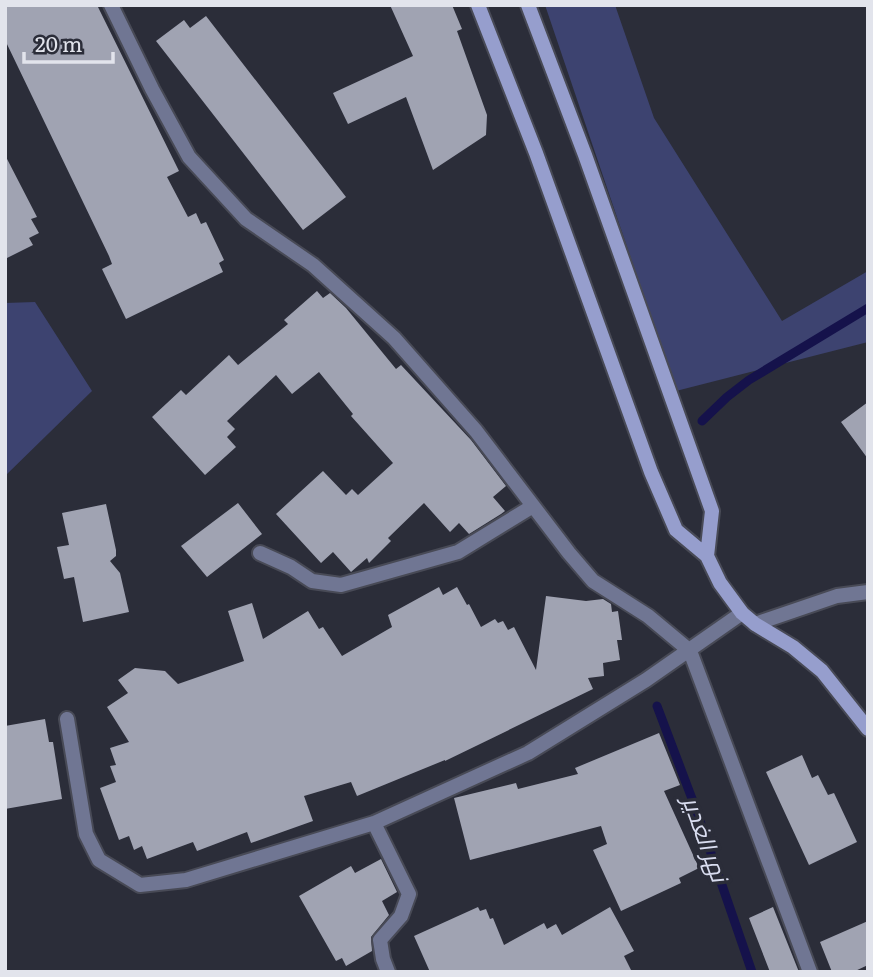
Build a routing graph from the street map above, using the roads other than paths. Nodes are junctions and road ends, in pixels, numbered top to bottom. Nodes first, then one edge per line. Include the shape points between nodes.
1 (111, 5) edge
2 (478, 5) edge
3 (528, 5) edge
4 (533, 506) junction
5 (260, 553) dead end
6 (707, 556) junction
7 (868, 592) edge
8 (741, 613) junction
9 (755, 624) junction
10 (690, 650) junction
11 (67, 719) dead end
12 (868, 729) edge
13 (374, 823) junction
14 (388, 972) edge
15 (810, 972) edge

1 - 4 street via 189,157 246,219 313,265 394,338 476,431
2 - 6 street via 663,502 676,530
3 - 6 street via 712,510
4 - 5 street via 458,552 341,585 312,581
4 - 10 street via 593,581
6 - 8 street
7 - 9 street via 837,596
8 - 9 street
8 - 10 street
9 - 12 street via 822,671
10 - 13 street via 528,753
10 - 15 street
11 - 13 street via 86,834 99,860 140,885 186,880
13 - 14 street via 409,894 401,916 380,940

